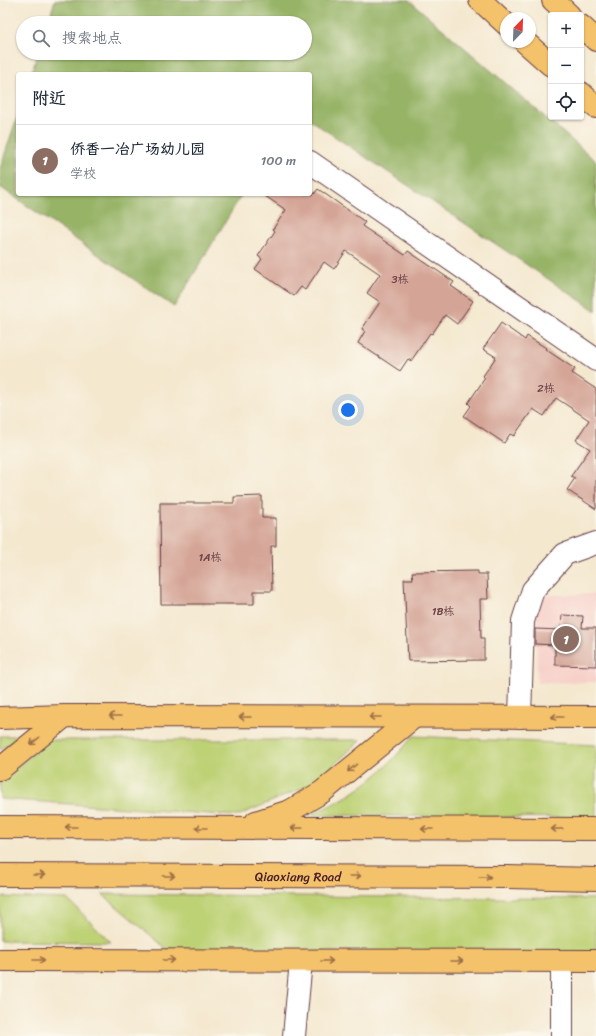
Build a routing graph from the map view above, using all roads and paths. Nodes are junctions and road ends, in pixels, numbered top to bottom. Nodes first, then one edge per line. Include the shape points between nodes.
1 (480, 0) edge
2 (553, 0) edge
3 (566, 12) edge
4 (500, 18) edge
5 (584, 29) edge
6 (596, 40) edge
7 (532, 48) edge
8 (548, 63) edge
9 (584, 96) edge
10 (596, 106) edge
11 (312, 163) edge
12 (596, 360) edge
13 (596, 543) edge
14 (65, 716) junction
15 (414, 717) junction
16 (520, 717) junction
17 (596, 717) edge
18 (0, 718) edge
19 (0, 769) edge
20 (0, 827) edge
21 (240, 828) junction
22 (596, 829) edge
23 (0, 875) edge
24 (596, 879) edge
25 (0, 960) edge
26 (301, 961) junction
27 (562, 961) junction
28 (596, 961) edge
29 (294, 1036) edge
30 (562, 1036) edge

1 - 4 main road
2 - 3 main road
5 - 6 main road
7 - 8 main road
9 - 10 main road
11 - 12 street
13 - 16 street via 565,554 533,590 523,621
15 -> 14 main road
14 - 18 main road
14 -> 19 main road
15 - 16 main road
15 -> 21 main road via 322,792 290,811
17 -> 16 main road
21 -> 20 main road
22 -> 21 main road
23 -> 24 main road, Qiaoxiang Road via 508,876
25 -> 26 main road
26 -> 27 main road
26 - 29 street
27 - 28 main road
27 - 30 street

